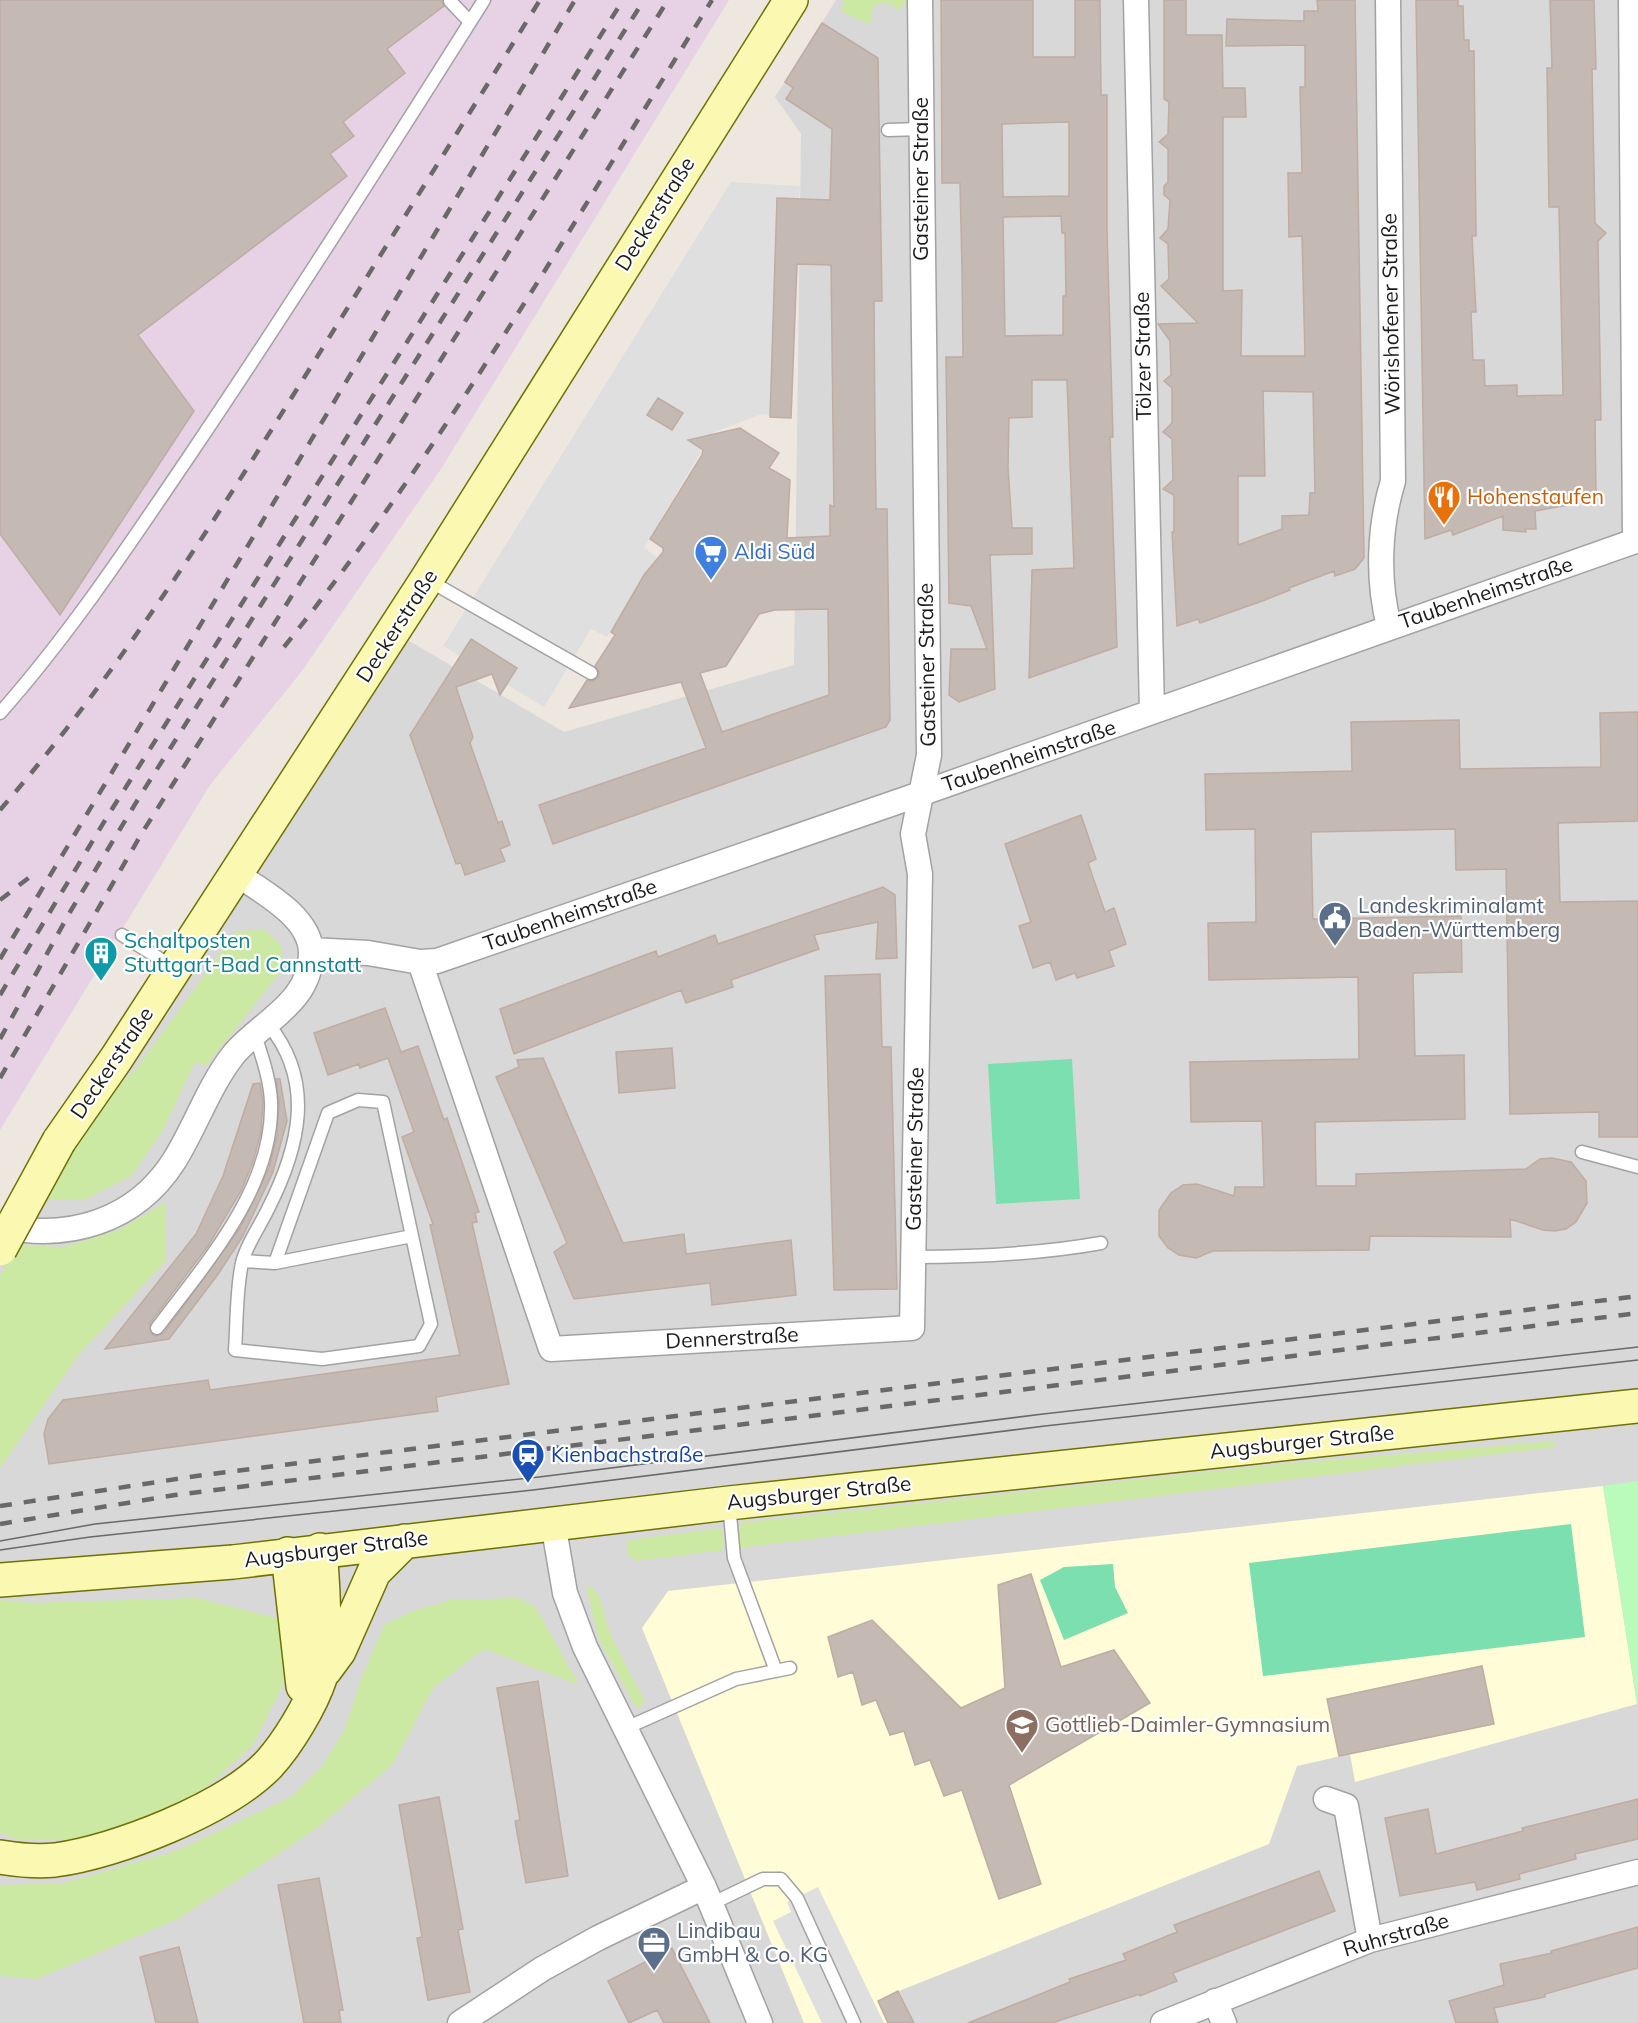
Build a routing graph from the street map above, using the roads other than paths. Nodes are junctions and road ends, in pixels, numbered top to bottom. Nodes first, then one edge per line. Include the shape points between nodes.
1 (484, 0) edge
2 (791, 0) edge
3 (920, 0) edge
4 (1136, 0) edge
5 (1388, 0) edge
6 (1631, 0) edge
7 (450, 1) edge
8 (470, 22) junction
9 (921, 129) junction
10 (888, 130) dead end
11 (427, 579) junction
12 (1389, 626) junction
13 (591, 673) dead end
14 (1152, 712) junction
15 (0, 713) edge
16 (921, 794) junction
17 (235, 873) junction
18 (122, 934) dead end
19 (311, 950) junction
20 (420, 962) junction
21 (174, 968) junction
22 (262, 1030) junction
23 (1582, 1152) dead end
24 (1638, 1167) edge
25 (0, 1226) edge
26 (412, 1236) junction
27 (1101, 1243) dead end
28 (0, 1249) edge
29 (913, 1257) junction
30 (243, 1262) junction
31 (275, 1263) junction
32 (157, 1328) dead end
33 (912, 1328) joint
34 (1638, 1406) edge
35 (729, 1503) junction
36 (553, 1523) junction
37 (405, 1541) junction
38 (304, 1552) junction
39 (0, 1580) edge
40 (790, 1668) dead end
41 (776, 1671) junction
42 (321, 1677) junction
43 (305, 1707) junction
44 (626, 1728) junction
45 (1326, 1799) dead end
46 (0, 1857) edge
47 (1638, 1872) edge
48 (708, 1895) junction
49 (1370, 1940) junction
50 (1215, 2001) junction
51 (460, 2023) edge
52 (760, 2023) edge
53 (854, 2023) edge
54 (1163, 2023) edge
55 (1224, 2023) edge

1 - 8 lane
2 - 11 street, Deckerstraße
3 - 9 street, Gasteiner Straße
4 - 14 street, Tölzer Straße
5 - 12 street, Wörishofener Straße via 1393,481 1383,514 1382,597
6 - 12 street, Taubenheimstraße via 1635,541
7 - 8 lane
8 - 15 lane via 297,297 125,550 37,672
9 - 10 lane
9 - 16 street, Gasteiner Straße via 929,755
11 - 13 lane
11 - 17 street, Deckerstraße
12 - 14 street, Taubenheimstraße
14 - 16 street, Taubenheimstraße
16 - 20 street, Taubenheimstraße via 448,957
16 - 29 street, Gasteiner Straße via 913,834 920,874
17 - 19 street via 299,924
17 - 21 street, Deckerstraße
18 - 21 lane
19 - 20 street via 368,953
19 - 22 street via 298,992
20 - 33 street, Dennerstraße via 551,1349
21 - 28 street, Deckerstraße, bridge via 59,1142
22 - 25 street via 222,1070 162,1178 130,1207 102,1222 74,1230 27,1232
22 - 30 lane via 282,1042 296,1088 299,1125 285,1176
22 - 32 lane via 271,1101 270,1127 259,1168 231,1230
23 - 24 lane
26 - 30 lane via 431,1324 419,1346 322,1359 235,1350
26 - 31 lane
26 - 31 lane via 383,1102 358,1100 328,1113
27 - 29 lane via 977,1257
29 - 33 street, Gasteiner Straße
30 - 31 lane
34 - 35 street, Augsburger Straße
35 - 36 street, Augsburger Straße
35 - 41 lane via 734,1557
36 - 37 street, Augsburger Straße
36 - 44 street via 565,1593 585,1647
37 - 38 street, Augsburger Straße
37 - 42 street via 374,1572 339,1651
38 - 39 street, Augsburger Straße via 232,1562
38 - 42 street via 325,1621
38 - 43 street via 301,1648
40 - 41 lane
41 - 44 lane via 736,1679
42 - 43 street
43 - 46 street via 292,1734 268,1764 233,1792 197,1812 150,1832 74,1856 37,1861
44 - 48 street
45 - 49 street via 1346,1806
47 - 49 street, Ruhrstraße
48 - 51 street via 551,1964
48 - 52 street
48 - 53 lane via 763,1879 781,1880 797,1898
49 - 50 street, Ruhrstraße
50 - 54 street, Ruhrstraße
50 - 55 street

